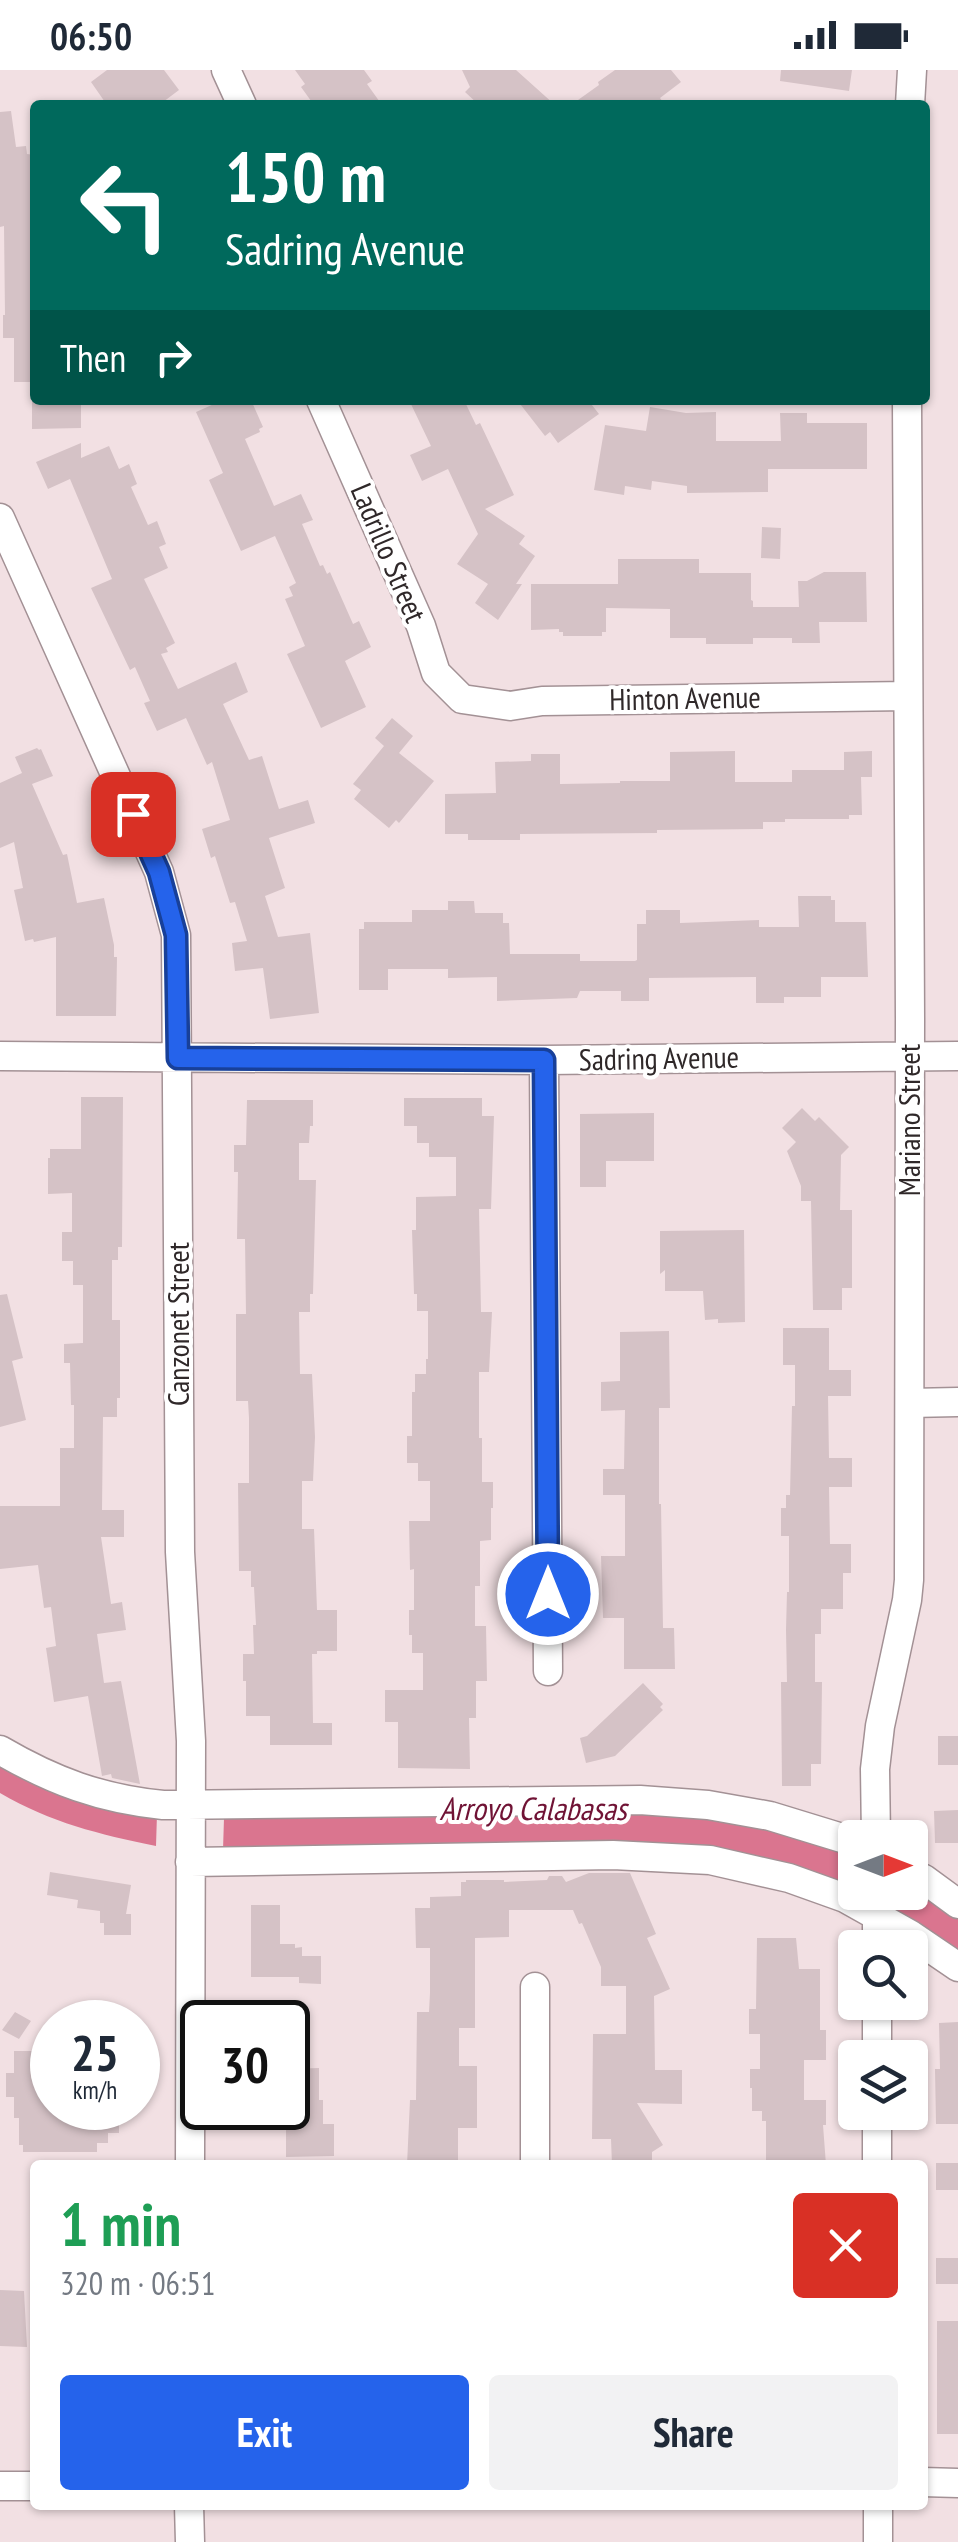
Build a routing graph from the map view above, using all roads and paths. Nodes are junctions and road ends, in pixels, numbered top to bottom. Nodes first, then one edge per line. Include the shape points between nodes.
1 (912, 70) edge
2 (232, 72) edge
3 (240, 100) edge
4 (910, 100) edge
5 (323, 405) edge
6 (907, 405) edge
7 (0, 518) edge
8 (908, 696) junction
9 (462, 699) joint
10 (0, 1056) edge
11 (910, 1056) junction
12 (958, 1056) edge
13 (178, 1058) junction
14 (544, 1060) junction
15 (958, 1402) edge
16 (910, 1403) junction
17 (548, 1671) dead end
18 (0, 1750) edge
19 (190, 1804) junction
20 (876, 1820) edge
21 (838, 1837) edge
22 (190, 1862) junction
23 (928, 1882) edge
24 (838, 1896) edge
25 (958, 1904) edge
26 (883, 1910) edge
27 (958, 1967) edge
28 (535, 1988) dead end
29 (877, 2130) edge
30 (190, 2160) edge
31 (535, 2160) edge
32 (877, 2160) edge
33 (928, 2482) edge
34 (958, 2482) edge
35 (0, 2486) edge
36 (30, 2486) edge
37 (190, 2510) edge
38 (878, 2510) edge
39 (190, 2542) edge
40 (878, 2542) edge

1 - 4 street
2 - 3 street
5 - 9 street, Ladrillo Street via 436,674
6 - 8 street, Mariano Street
7 - 13 street, Canzonet Street via 159,872 176,935
8 - 9 street, Hinton Avenue via 510,706
8 - 11 street, Mariano Street
10 - 13 street, Sadring Avenue
11 - 12 street, Sadring Avenue
11 - 14 street, Sadring Avenue
11 - 16 street, Mariano Street
13 - 14 street, Sadring Avenue
13 - 19 street, Canzonet Street via 180,1552
14 - 17 street
15 - 16 street
16 - 20 street, Mariano Street via 909,1580 880,1726
18 - 19 street via 102,1796
19 - 21 street via 640,1800 770,1816
19 - 22 street, Canzonet Street
22 - 24 street via 613,1855 710,1860
22 - 30 street, Canzonet Street
23 - 25 street
26 - 27 street
28 - 31 street
29 - 32 street
33 - 34 street
35 - 36 street
37 - 39 street
38 - 40 street

